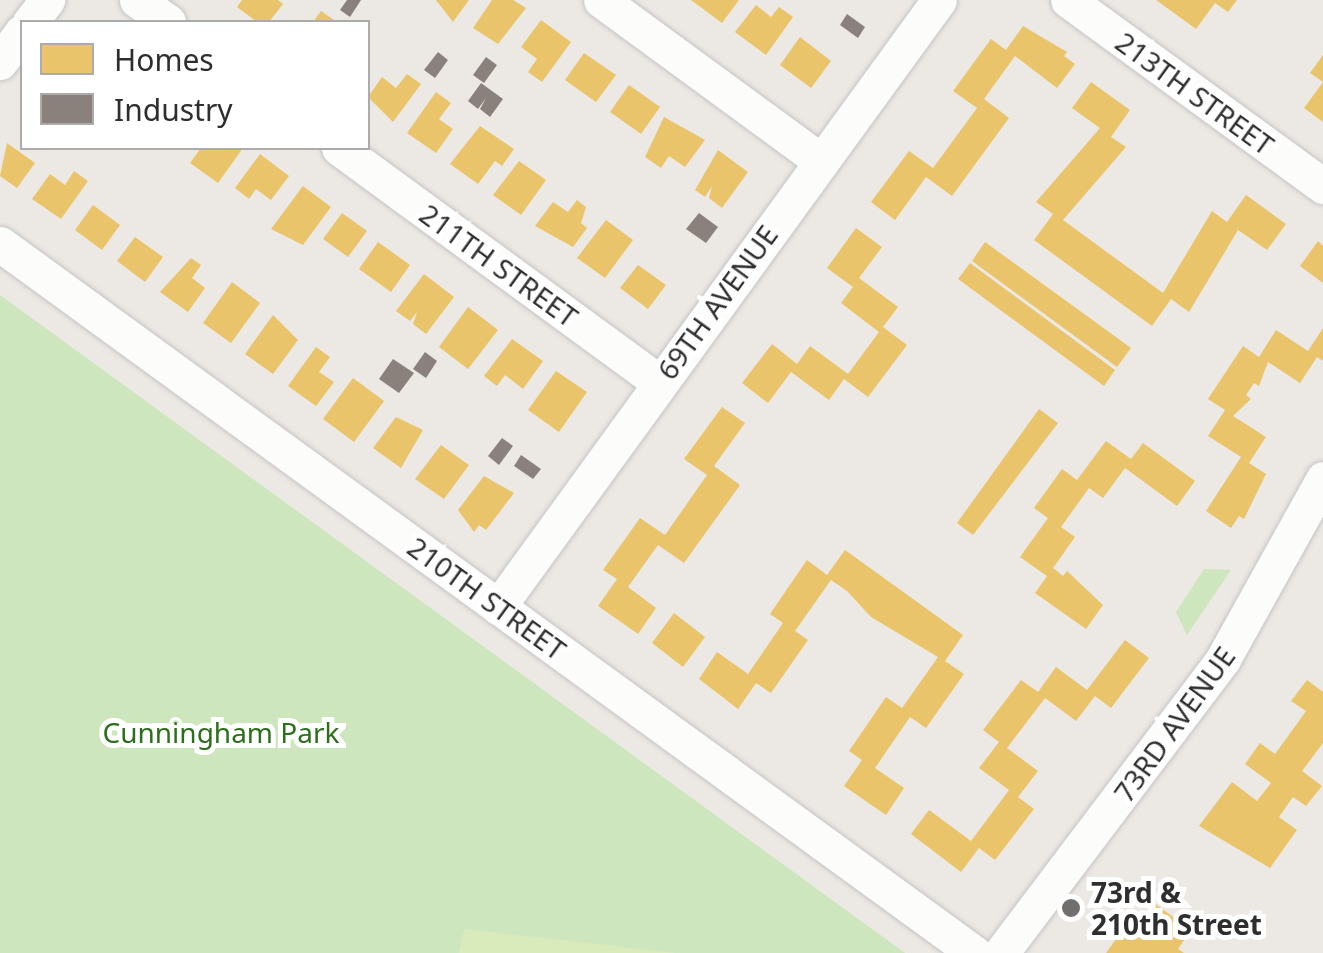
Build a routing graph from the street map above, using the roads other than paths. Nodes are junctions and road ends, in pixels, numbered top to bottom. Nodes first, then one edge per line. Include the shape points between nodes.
1 (47, 0) edge
2 (137, 0) edge
3 (601, 0) edge
4 (939, 0) edge
5 (1068, 0) edge
6 (32, 20) edge
7 (165, 20) edge
8 (20, 35) edge
9 (0, 62) edge
10 (342, 150) edge
11 (821, 161) junction
12 (1323, 186) edge
13 (0, 244) edge
14 (659, 382) junction
15 (1323, 479) edge
16 (498, 607) junction
17 (974, 953) edge
18 (1001, 953) edge

1 - 6 street
2 - 7 street
3 - 11 street
4 - 11 street, 69TH AVENUE
5 - 12 street, 213TH STREET
8 - 9 street
10 - 14 street, 211TH STREET
11 - 14 street, 69TH AVENUE
13 - 16 street, 210TH STREET
14 - 16 street, 69TH AVENUE
15 - 18 street, 73RD AVENUE via 1223,659
16 - 17 street, 210TH STREET

